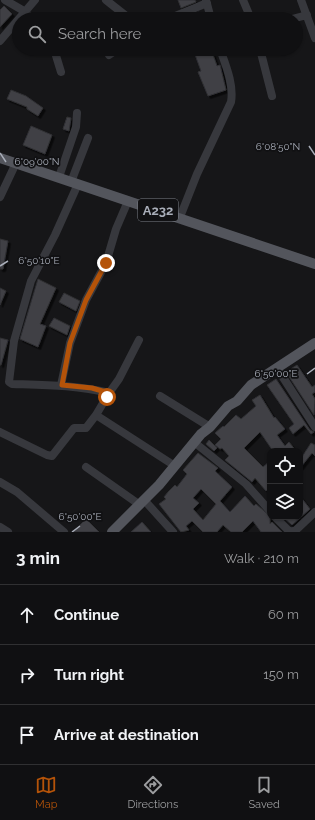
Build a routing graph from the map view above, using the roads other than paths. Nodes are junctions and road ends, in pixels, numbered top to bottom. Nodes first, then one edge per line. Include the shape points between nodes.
1 (4, 0) edge
2 (35, 0) edge
3 (106, 0) edge
4 (243, 0) edge
5 (302, 0) edge
6 (206, 1) edge
7 (24, 11) joint
8 (121, 12) edge
9 (183, 12) edge
10 (209, 12) edge
11 (248, 12) edge
12 (307, 15) junction
13 (303, 16) edge
14 (312, 23) edge
15 (12, 26) edge
16 (315, 38) edge
17 (0, 42) edge
18 (56, 56) edge
19 (222, 56) edge
20 (262, 56) edge
21 (61, 72) dead end
22 (272, 96) dead end
23 (77, 113) dead end
24 (88, 138) dead end
25 (0, 158) edge
26 (16, 163) junction
27 (59, 177) junction
28 (75, 183) junction
29 (0, 197) edge
30 (128, 200) junction
31 (180, 217) junction
32 (315, 264) edge
33 (139, 340) dead end
34 (315, 343) edge
35 (277, 368) junction
36 (62, 385) junction
37 (109, 393) junction
38 (160, 396) dead end
39 (96, 415) junction
40 (210, 427) junction
41 (315, 427) edge
42 (0, 432) edge
43 (194, 442) junction
44 (175, 466) junction
45 (86, 467) dead end
46 (0, 482) edge
47 (142, 503) junction
48 (267, 508) edge
49 (315, 512) edge
50 (278, 520) edge
51 (0, 527) edge
52 (8, 532) edge
53 (64, 532) edge
54 (112, 532) edge
55 (173, 532) edge

1 - 7 street
2 - 7 street
3 - 8 street
4 - 11 street
5 - 12 street
6 - 9 street
6 - 10 street
12 - 13 street
12 - 14 street
14 - 16 street
15 - 17 street
18 - 21 street
19 - 31 street via 231,84 231,102
20 - 22 street
23 - 27 street via 76,127
24 - 28 street
25 - 26 main road, A232
26 - 27 main road, A232
26 - 29 street
27 - 28 main road, A232
28 - 30 main road, A232
28 - 36 street via 55,235 31,281 14,341 9,377 12,384
30 - 31 main road, A232
30 - 36 street via 106,263 86,300 70,343
31 - 32 main road, A232
33 - 37 street
34 - 35 main road
35 - 40 main road via 251,385
35 - 41 street
36 - 37 street via 92,388
37 - 39 street
38 - 40 street
39 - 42 street via 86,428 74,428 52,456
39 - 44 street
40 - 43 main road
43 - 44 main road
43 - 48 street via 246,484
44 - 47 main road
45 - 47 street
46 - 53 street via 17,492
47 - 54 main road
47 - 55 street
49 - 50 street via 296,530 290,532
51 - 52 street

